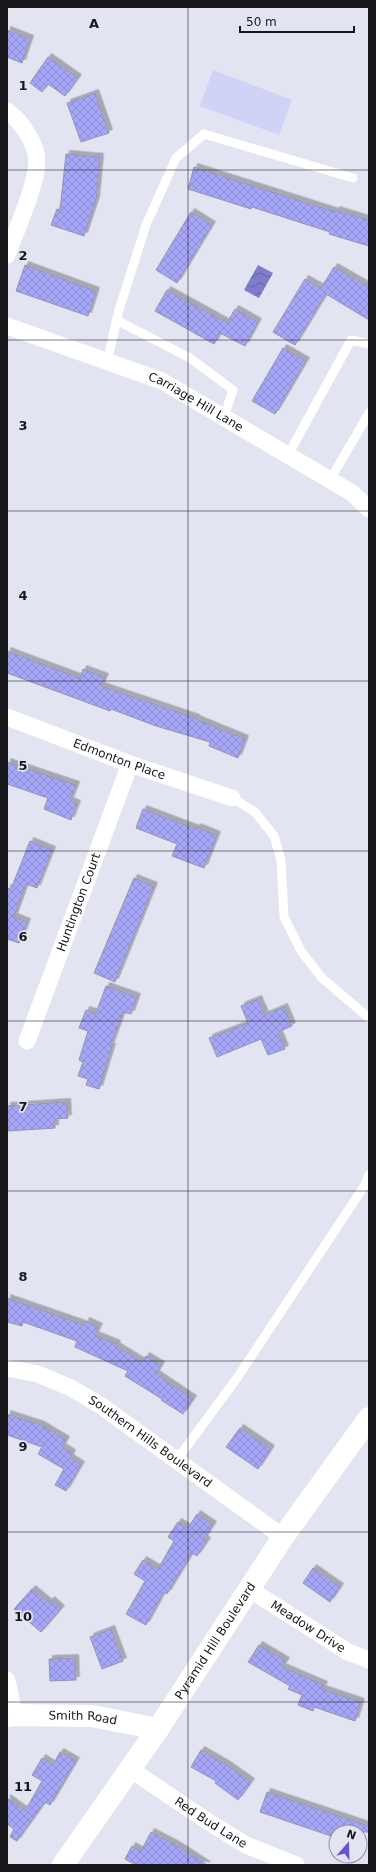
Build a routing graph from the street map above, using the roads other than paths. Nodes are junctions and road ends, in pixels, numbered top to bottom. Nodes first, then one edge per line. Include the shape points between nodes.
1 (7, 111) edge
2 (353, 178) dead end
3 (7, 255) edge
4 (116, 320) junction
5 (7, 326) edge
6 (369, 344) edge
7 (107, 362) junction
8 (369, 413) edge
9 (224, 417) junction
10 (288, 455) junction
11 (330, 480) junction
12 (369, 509) edge
13 (7, 717) edge
14 (130, 764) junction
15 (232, 798) joint
16 (369, 1018) edge
17 (27, 1041) dead end
18 (369, 1175) edge
19 (7, 1368) edge
20 (369, 1418) edge
21 (176, 1461) junction
22 (283, 1537) junction
23 (249, 1589) junction
24 (369, 1660) edge
25 (7, 1680) edge
26 (10, 1715) edge
27 (158, 1729) junction
28 (130, 1769) junction
29 (63, 1865) edge
30 (296, 1865) edge

1 - 3 street via 27,132 37,154 35,178
2 - 4 lane via 204,134 176,158 146,225
4 - 7 lane
4 - 9 lane via 190,358 233,390
5 - 7 street, Carriage Hill Lane
6 - 10 lane via 351,340
7 - 9 street, Carriage Hill Lane via 162,381
8 - 11 lane
9 - 10 street, Carriage Hill Lane
10 - 11 street, Carriage Hill Lane
11 - 12 street, Carriage Hill Lane via 352,492
13 - 14 street, Edmonton Place
14 - 15 street, Edmonton Place
14 - 17 street, Huntington Court
15 - 16 lane via 255,812 274,836 281,860 284,917 301,952 322,978
18 - 21 lane via 366,1185 237,1378
19 - 21 street, Southern Hills Boulevard via 38,1374 71,1388 100,1405
20 - 22 main road, Pyramid Hill Boulevard
21 - 22 street, Southern Hills Boulevard
22 - 23 main road, Pyramid Hill Boulevard
23 - 24 street, Meadow Drive via 348,1652
23 - 27 main road, Pyramid Hill Boulevard
25 - 26 street
26 - 27 main road, Smith Road via 92,1716
27 - 28 main road, Pyramid Hill Boulevard
28 - 29 main road, Pyramid Hill Boulevard
28 - 30 street, Red Bud Lane via 246,1845

